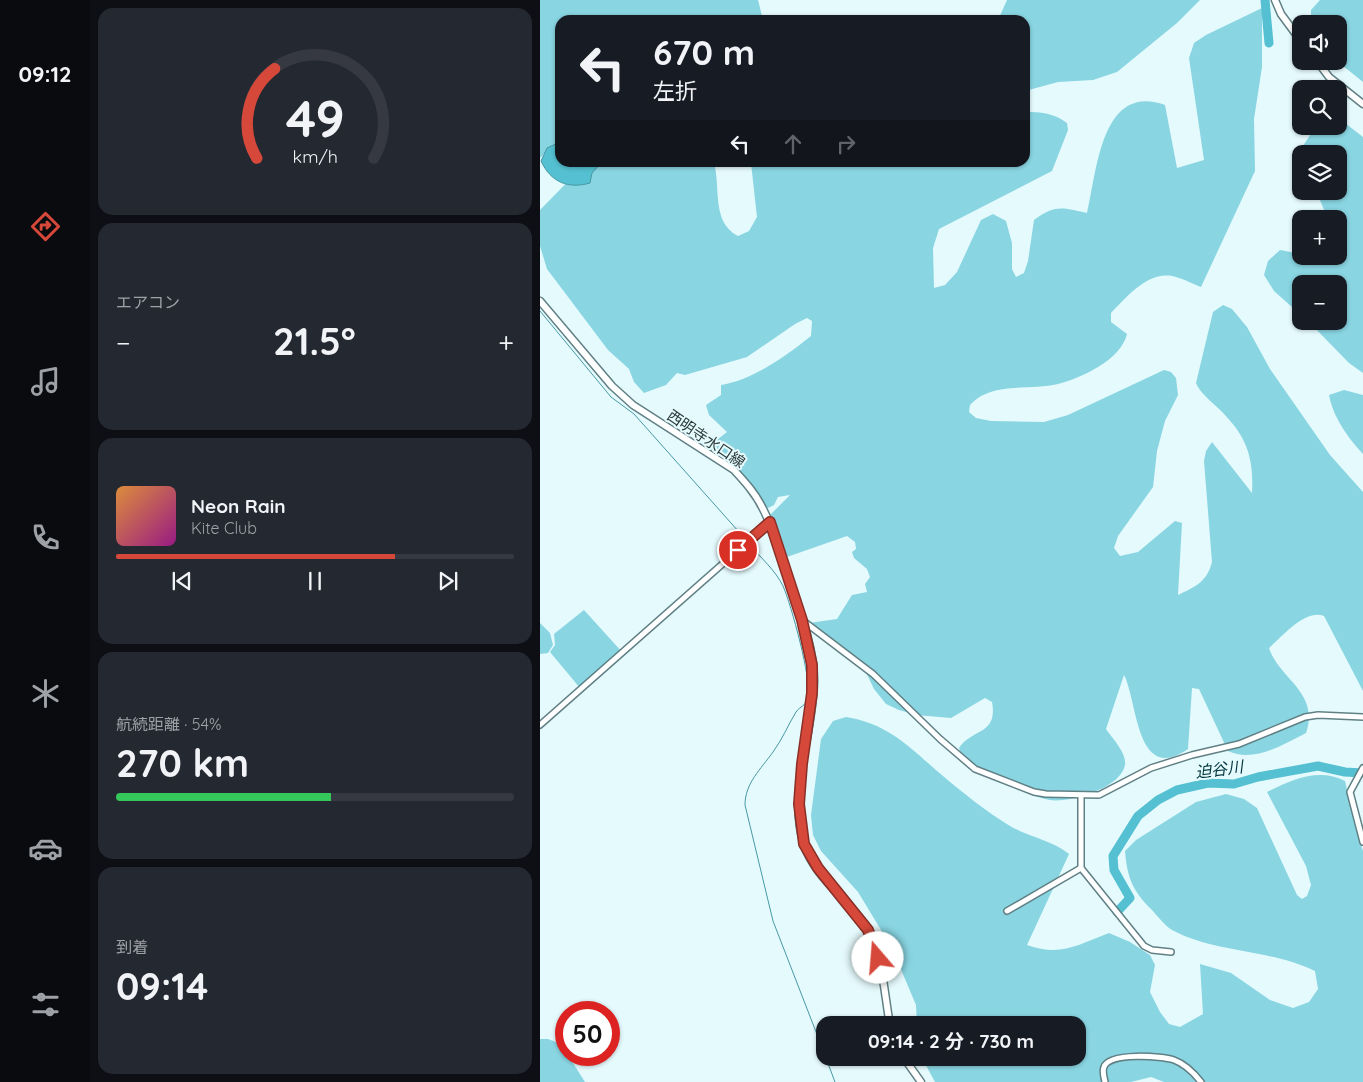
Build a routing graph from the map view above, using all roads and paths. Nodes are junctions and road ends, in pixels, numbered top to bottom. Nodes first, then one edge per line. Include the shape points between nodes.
1 (1275, 0) edge
2 (1292, 29) edge
3 (1324, 70) edge
4 (1363, 104) edge
5 (540, 301) edge
6 (770, 522) junction
7 (802, 620) junction
8 (1363, 717) edge
9 (540, 725) edge
10 (1363, 768) edge
11 (1081, 797) junction
12 (1363, 842) edge
13 (1081, 868) junction
14 (1007, 911) dead end
15 (1171, 952) dead end
16 (888, 1016) edge
17 (910, 1066) edge
18 (921, 1082) edge
19 (1105, 1082) edge
20 (1201, 1082) edge

1 - 2 main road
3 - 4 main road
5 - 6 main road, 西明寺水口線 via 612,386 633,405 734,470 755,494
6 - 7 main road, 西明寺水口線
6 - 9 street
7 - 11 street via 873,674 975,769 1034,792
7 - 16 main road, 西明寺水口線 via 814,679 799,804 804,844 818,868 870,935 878,958
8 - 11 street via 1305,717 1239,744 1151,768 1099,796
10 - 12 street via 1350,792
11 - 13 street
13 - 14 street
13 - 15 street via 1144,946
17 - 18 main road
19 - 20 street via 1105,1064 1144,1056 1174,1060

